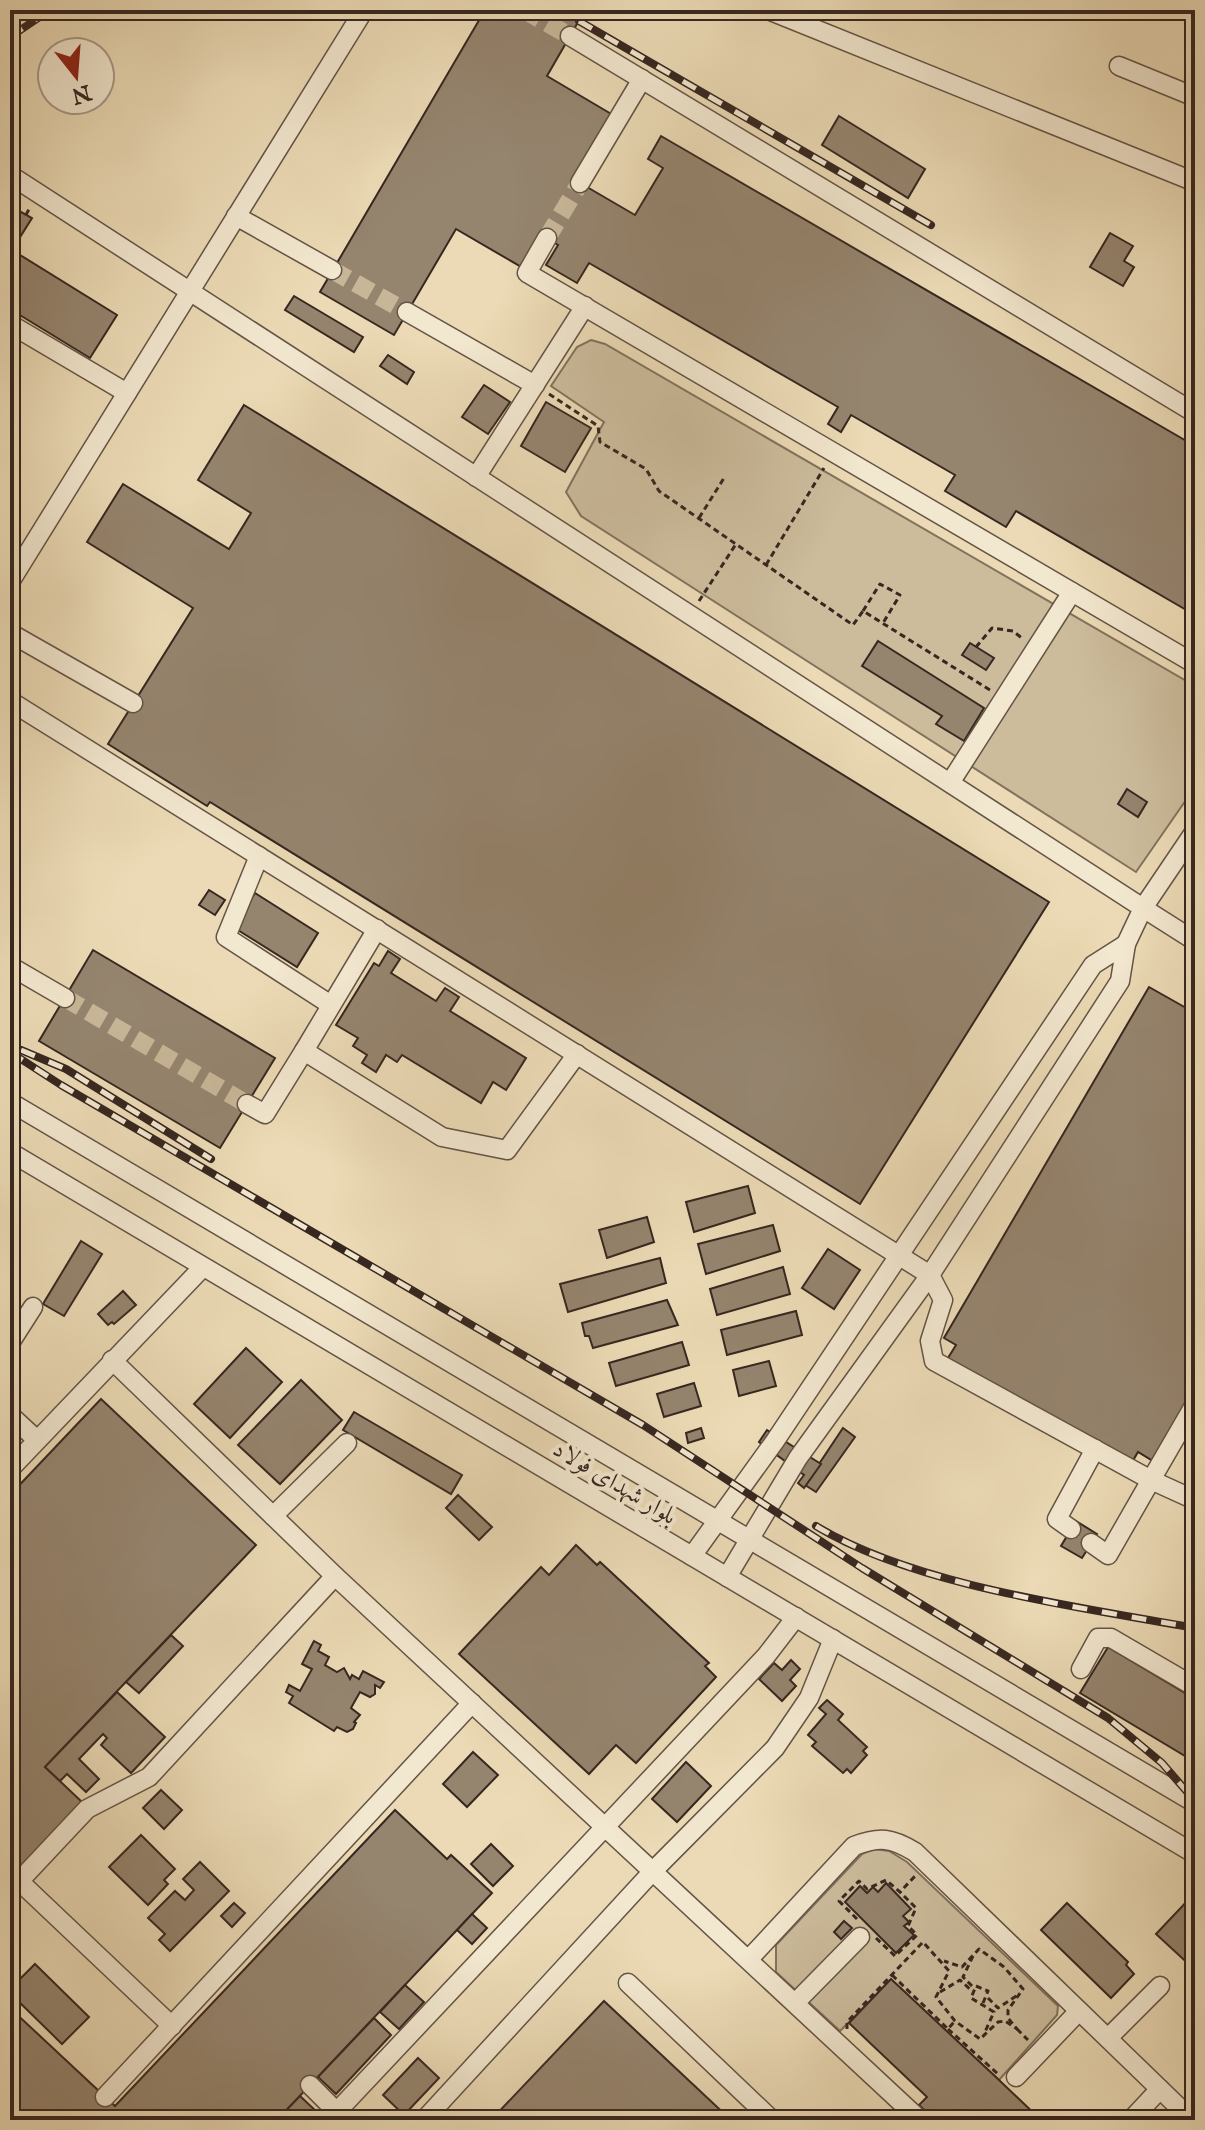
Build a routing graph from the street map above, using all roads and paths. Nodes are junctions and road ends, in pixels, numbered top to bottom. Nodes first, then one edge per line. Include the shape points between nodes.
1 (364, 10) edge
2 (768, 10) edge
3 (966, 10) edge
4 (986, 19) dead end
5 (570, 36) tunnel mouth
6 (1119, 66) dead end
7 (642, 79) junction
8 (1195, 97) edge
9 (10, 175) edge
10 (1195, 182) edge
11 (580, 183) tunnel mouth
12 (236, 216) junction
13 (547, 238) tunnel mouth
14 (332, 270) tunnel mouth
15 (189, 292) junction
16 (585, 306) junction
17 (407, 312) tunnel mouth
18 (10, 324) edge
19 (535, 385) junction
20 (127, 393) junction
21 (1195, 413) edge
22 (833, 452) junction
23 (476, 477) junction
24 (724, 478) dead end
25 (699, 518) junction
26 (736, 544) junction
27 (766, 565) junction
28 (10, 582) edge
29 (1072, 592) junction
30 (863, 611) junction
31 (689, 615) junction
32 (883, 623) junction
33 (10, 633) edge
34 (976, 647) dead end
35 (1035, 649) junction
36 (1195, 664) edge
37 (1004, 698) junction
38 (10, 701) edge
39 (133, 703) dead end
40 (950, 783) junction
41 (1195, 831) edge
42 (259, 856) junction
43 (1143, 908) junction
44 (377, 929) junction
45 (1195, 941) edge
46 (1126, 944) junction
47 (10, 966) edge
48 (65, 998) tunnel mouth
49 (331, 1005) junction
50 (304, 1051) junction
51 (577, 1054) junction
52 (10, 1102) edge
53 (247, 1104) tunnel mouth
54 (10, 1152) edge
55 (898, 1255) junction
56 (203, 1267) junction
57 (930, 1275) junction
58 (33, 1307) dead end
59 (10, 1343) edge
60 (112, 1360) junction
61 (1195, 1404) edge
62 (10, 1415) edge
63 (37, 1440) junction
64 (347, 1443) dead end
65 (1095, 1449) junction
66 (10, 1469) edge
67 (1151, 1480) junction
68 (1195, 1500) edge
69 (273, 1516) junction
70 (716, 1519) junction
71 (1071, 1529) dead end
72 (749, 1539) junction
73 (1091, 1543) dead end
74 (692, 1556) junction
75 (335, 1576) junction
76 (727, 1577) junction
77 (796, 1617) junction
78 (833, 1639) junction
79 (1081, 1669) dead end
80 (1195, 1687) edge
81 (472, 1703) junction
82 (1195, 1803) edge
83 (605, 1826) junction
84 (1195, 1854) edge
85 (927, 1863) junction
86 (653, 1871) junction
87 (14, 1886) edge
88 (900, 1892) junction
89 (864, 1933) junction
90 (917, 1935) junction
91 (923, 1942) junction
92 (749, 1959) junction
93 (944, 1961) junction
94 (953, 1966) junction
95 (963, 1968) junction
96 (949, 1971) junction
97 (892, 1975) junction
98 (949, 1977) junction
99 (962, 1978) junction
100 (954, 1981) junction
101 (628, 1983) dead end
102 (1160, 1986) dead end
103 (973, 1989) junction
104 (940, 1992) junction
105 (988, 1998) junction
106 (796, 2002) junction
107 (983, 2003) junction
108 (998, 2008) junction
109 (1006, 2009) junction
110 (1079, 2011) junction
111 (994, 2012) junction
112 (955, 2021) junction
113 (996, 2021) junction
114 (172, 2026) junction
115 (948, 2029) junction
116 (1108, 2038) junction
117 (836, 2040) junction
118 (1016, 2077) joint
119 (310, 2085) dead end
120 (1160, 2089) junction
121 (105, 2097) dead end
122 (909, 2116) edge
123 (337, 2117) edge
124 (424, 2120) edge
125 (772, 2120) edge
126 (1131, 2120) edge
127 (1192, 2120) edge

1 - 12 street
2 - 10 street
3 - 4 path
5 - 7 street
6 - 8 street
7 - 11 street
7 - 21 street
9 - 15 street
12 - 14 street
12 - 15 street
13 - 16 street via 527,273
15 - 20 street
15 - 23 street
16 - 19 street
16 - 22 street
17 - 19 street
18 - 20 street
19 - 23 street
19 - 25 path via 598,426 600,442 646,469 659,491
20 - 28 street
22 - 27 path
22 - 29 street
23 - 31 street
24 - 25 path
25 - 26 path
26 - 27 path
26 - 31 path
27 - 30 path via 853,625
29 - 35 street
29 - 36 street
30 - 32 path
30 - 32 path via 880,584 900,595
31 - 40 street
32 - 37 path
33 - 39 street
34 - 35 path via 992,628 1013,631
35 - 37 street
37 - 40 street
38 - 42 street
40 - 43 street
41 - 43 street
42 - 44 street
42 - 49 street via 226,937
43 - 45 street
43 - 46 street
44 - 49 street
44 - 51 street
46 - 55 street via 1093,965
46 - 57 street via 1120,981
47 - 48 street
49 - 50 street
50 - 51 street via 442,1137 507,1150
50 - 53 street via 265,1114
51 - 55 street
52 - 70 street, بلوار شهدای فولاد
54 - 56 street, بلوار شهدای فولاد
55 - 57 street
55 - 70 street via 775,1441
56 - 60 street
56 - 74 street, بلوار شهدای فولاد
57 - 65 street via 943,1300 930,1341 934,1361
57 - 72 street via 798,1458
58 - 59 street
60 - 63 street
60 - 69 street
61 - 67 street
62 - 63 street
63 - 66 street
64 - 69 street
65 - 67 street
65 - 71 street via 1057,1519
67 - 68 street
67 - 73 street via 1108,1555
69 - 75 street
70 - 72 street, بلوار شهدای فولاد
70 - 74 street
72 - 76 street
72 - 82 street, بلوار شهدای فولاد
74 - 76 street, بلوار شهدای فولاد
75 - 81 street
75 - 87 street via 149,1777 87,1809
76 - 77 street, بلوار شهدای فولاد
77 - 78 street, بلوار شهدای فولاد
77 - 83 street via 766,1656
78 - 84 street, بلوار شهدای فولاد
78 - 86 street via 809,1698 775,1748
79 - 80 street via 1098,1638 1111,1638
81 - 83 street
81 - 114 street
83 - 86 street
83 - 123 street
85 - 88 path
85 - 92 street via 893,1839 875,1837 854,1846
85 - 110 street
86 - 92 street
86 - 124 street
87 - 114 street
88 - 89 path via 886,1880 867,1889 859,1881 839,1901
88 - 90 path via 916,1908 908,1926
89 - 90 path via 895,1956
89 - 106 street
90 - 91 path
91 - 93 path
91 - 97 path
92 - 106 street
93 - 94 path
93 - 96 path
94 - 95 path
94 - 96 path
95 - 99 path
95 - 109 path via 979,1949 1004,1967 1023,1989
96 - 98 path
97 - 115 path
97 - 117 path
98 - 100 path
98 - 104 path
99 - 100 path
99 - 103 path
100 - 104 path
101 - 125 street
102 - 116 street
103 - 105 path via 985,1987
103 - 107 path via 975,2002
104 - 112 path via 936,1997
105 - 107 path
105 - 108 path
106 - 117 street
107 - 111 path
108 - 109 path
108 - 111 path
109 - 113 path via 1006,2020
110 - 116 street
110 - 118 street
111 - 113 path
112 - 113 path via 980,2039
112 - 115 path
114 - 121 street
115 - 118 path via 997,2074
116 - 120 street
117 - 122 street
119 - 123 street
120 - 126 street
120 - 127 street

